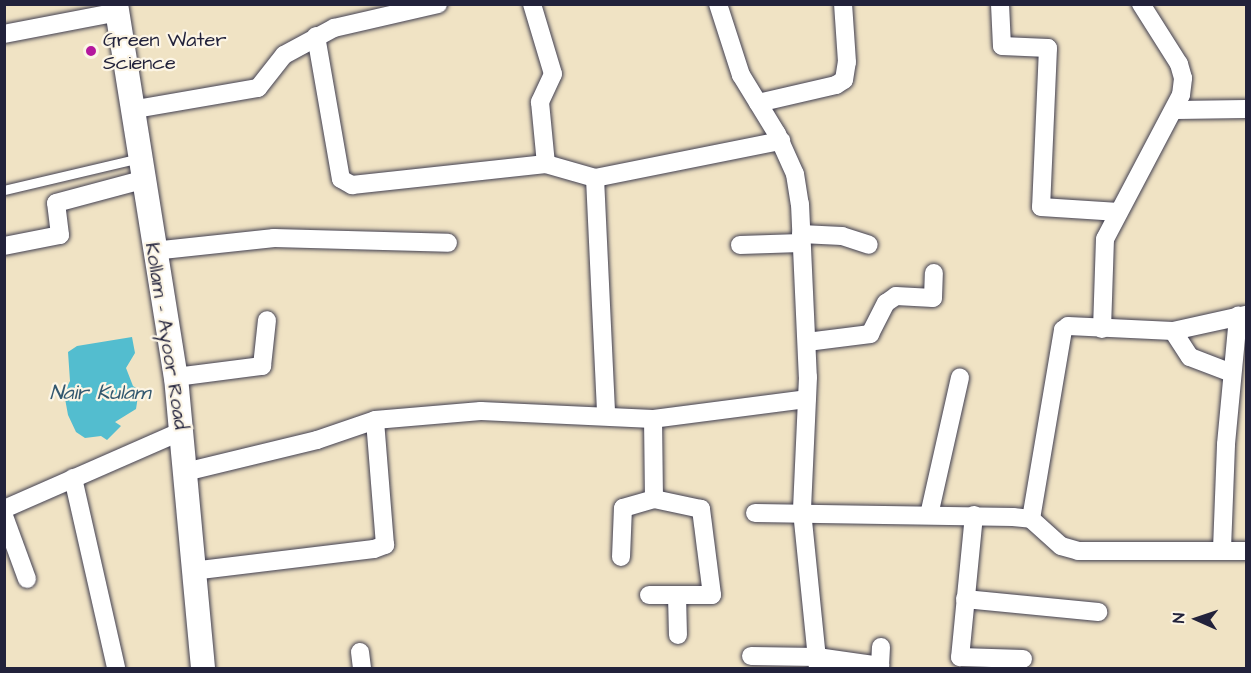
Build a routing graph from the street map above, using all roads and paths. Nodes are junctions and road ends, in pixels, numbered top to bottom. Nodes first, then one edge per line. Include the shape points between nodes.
1 (438, 4) edge
2 (532, 4) edge
3 (718, 4) edge
4 (843, 4) edge
5 (1000, 4) edge
6 (1141, 4) edge
7 (117, 8) edge
8 (4, 34) edge
9 (316, 36) junction
10 (758, 103) junction
11 (136, 109) junction
12 (1176, 110) junction
13 (1246, 110) edge
14 (781, 141) junction
15 (546, 164) junction
16 (142, 169) junction
17 (595, 178) junction
18 (4, 190) edge
19 (1119, 212) junction
20 (801, 239) junction
21 (448, 243) dead end
22 (740, 245) dead end
23 (869, 245) dead end
24 (4, 246) edge
25 (153, 251) junction
26 (934, 273) dead end
27 (1242, 315) edge
28 (267, 320) dead end
29 (1102, 329) junction
30 (1173, 331) junction
31 (807, 342) junction
32 (1232, 373) junction
33 (176, 377) junction
34 (960, 377) dead end
35 (807, 399) junction
36 (606, 414) junction
37 (653, 419) junction
38 (375, 420) junction
39 (182, 431) junction
40 (185, 472) junction
41 (73, 477) junction
42 (654, 499) junction
43 (4, 509) edge
44 (802, 512) junction
45 (755, 513) dead end
46 (929, 515) junction
47 (974, 515) junction
48 (4, 516) edge
49 (1031, 519) junction
50 (1222, 549) junction
51 (1246, 551) edge
52 (621, 557) dead end
53 (192, 572) junction
54 (27, 579) dead end
55 (649, 595) dead end
56 (677, 595) junction
57 (965, 599) junction
58 (1098, 612) dead end
59 (678, 635) dead end
60 (881, 647) dead end
61 (751, 656) dead end
62 (1023, 659) dead end
63 (818, 663) edge
64 (116, 669) edge
65 (203, 669) edge

1 - 9 street via 334,28
2 - 15 street via 553,74 540,102
3 - 10 street via 741,75
4 - 10 street via 847,63 844,80
5 - 19 street via 1002,46 1048,48 1041,207
6 - 12 street via 1179,64 1183,78
7 - 8 street
7 - 11 main road, Kollam - Ayoor Road
9 - 11 street via 284,55 258,88
9 - 15 street via 341,179 345,182 362,185
10 - 14 street
11 - 16 main road, Kollam - Ayoor Road
12 - 13 street
12 - 19 street
14 - 17 street
14 - 20 street via 795,174
15 - 17 street
16 - 18 lane
16 - 24 street via 56,203 60,234
16 - 25 main road, Kollam - Ayoor Road
17 - 36 street
19 - 29 street via 1104,239
20 - 22 street
20 - 23 street via 842,236
20 - 31 street
21 - 25 street via 274,238
25 - 33 main road, Kollam - Ayoor Road
26 - 31 street via 933,298 896,296 886,303 870,334
27 - 30 street
27 - 32 street
28 - 33 street via 262,366
29 - 30 street
29 - 49 street via 1076,325 1063,330
30 - 32 street via 1190,357
31 - 35 street
32 - 50 street
33 - 39 main road, Kollam - Ayoor Road
34 - 46 street
35 - 37 street
35 - 44 street
36 - 37 street
36 - 38 street via 481,411
37 - 42 street
38 - 40 street via 317,440
38 - 53 street via 385,545
39 - 40 main road, Kollam - Ayoor Road
39 - 41 street
40 - 53 main road, Kollam - Ayoor Road
41 - 43 street
41 - 64 street
42 - 52 street via 623,508
42 - 56 street via 701,509 712,595
44 - 45 street
44 - 46 street
44 - 63 street
46 - 47 street
47 - 49 street
47 - 57 street
48 - 54 street
49 - 50 street via 1061,546 1078,551 1112,554
50 - 51 street
53 - 65 main road, Kollam - Ayoor Road
55 - 56 street
56 - 59 street
57 - 58 street
57 - 62 street via 960,657
60 - 63 street via 880,666
61 - 63 street

